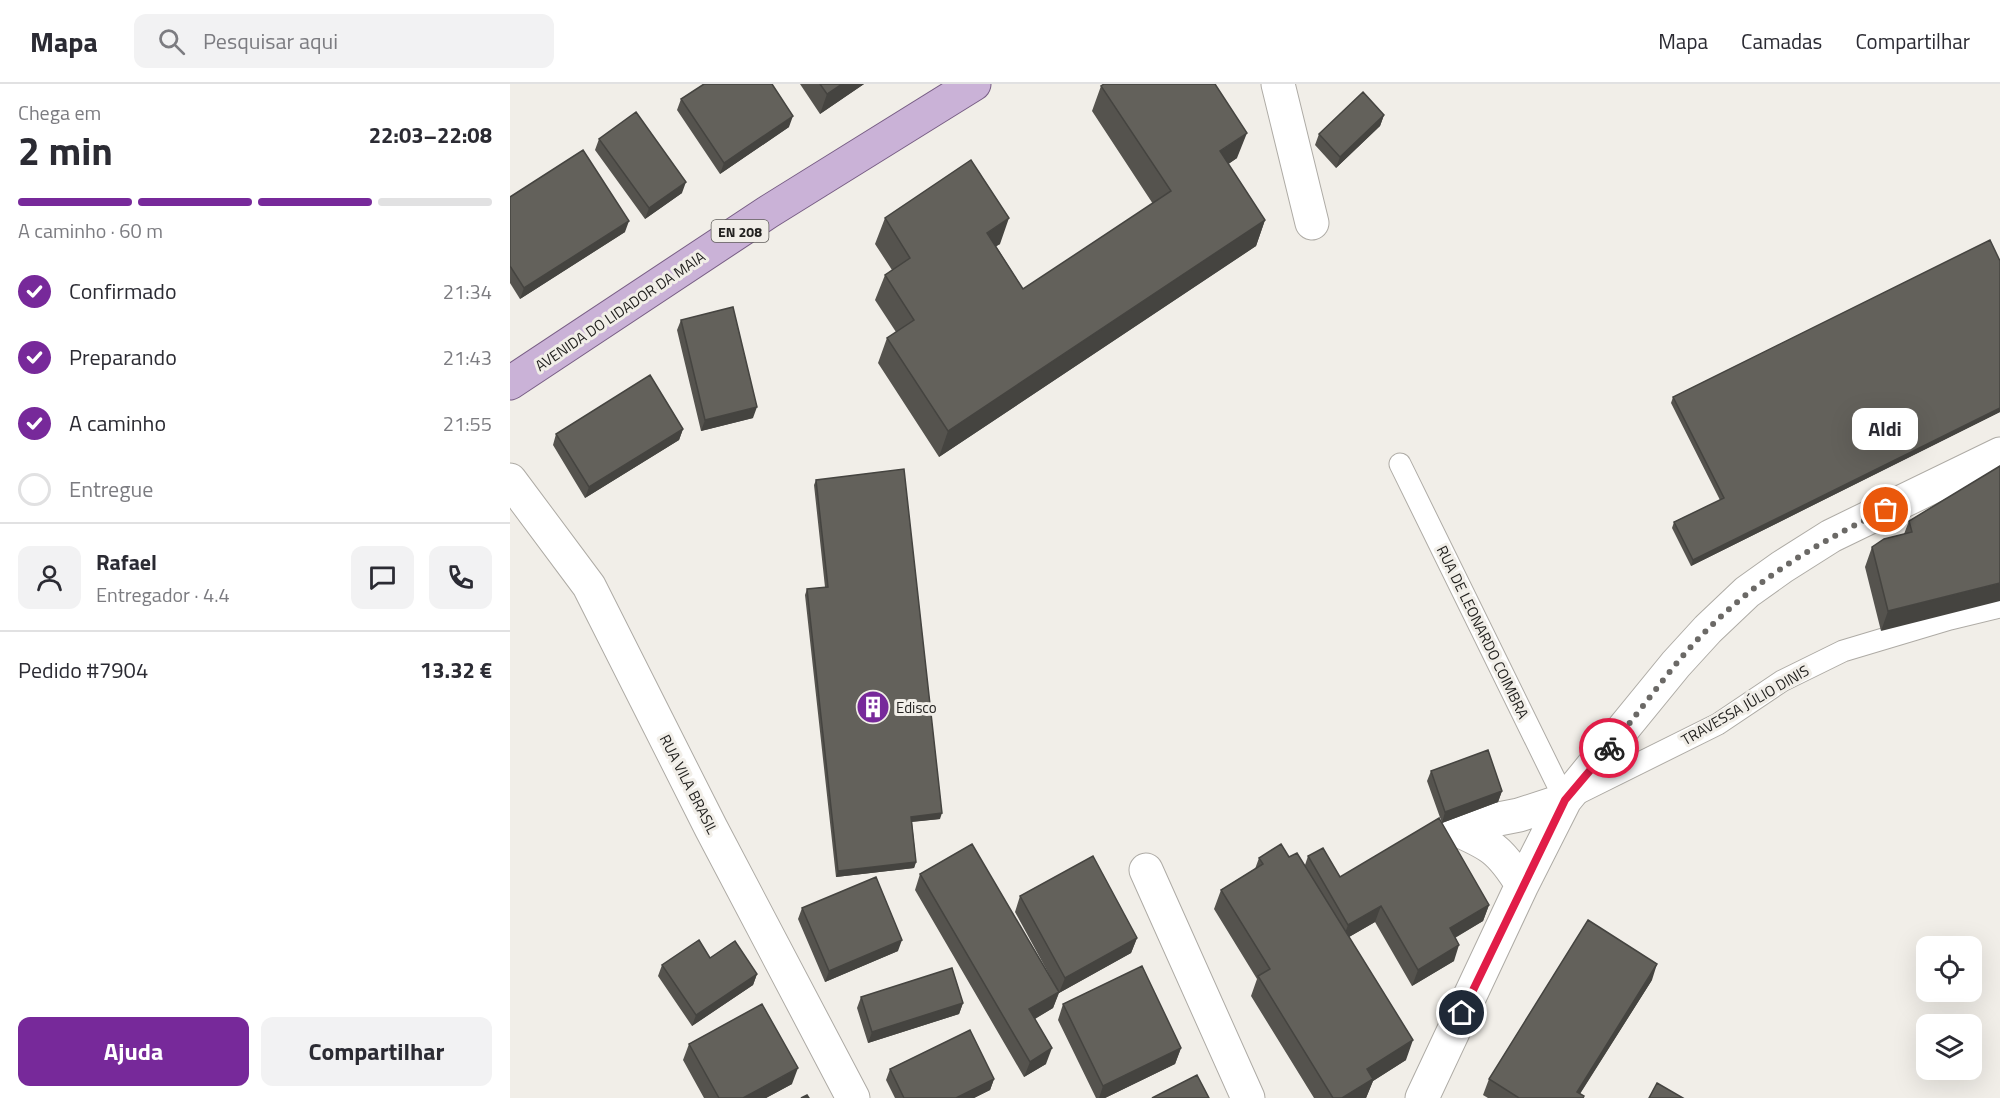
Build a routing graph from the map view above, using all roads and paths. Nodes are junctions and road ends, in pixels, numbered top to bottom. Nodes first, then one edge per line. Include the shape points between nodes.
1 (974, 84) edge
2 (1278, 84) edge
3 (1312, 223) dead end
4 (510, 384) edge
5 (2000, 454) edge
6 (1400, 464) dead end
7 (510, 480) edge
8 (2000, 607) edge
9 (1565, 800) junction
10 (1146, 870) dead end
11 (1522, 885) junction
12 (853, 1098) edge
13 (1248, 1098) edge
14 (1422, 1098) edge

1 - 4 main road, AVENIDA DO LIDADOR DA MAIA / EN 208 via 768,213
2 - 3 street
5 - 9 street via 1831,536 1747,592 1676,664
6 - 9 lane, RUA DE LEONARDO COIMBRA
7 - 12 street, RUA VILA BRASIL via 589,586
8 - 9 lane, TRAVESSA JÚLIO DINIS via 1843,651 1782,681 1718,724
9 - 11 street
9 - 11 street, TRAVESSA JÚLIO DINIS via 1519,815 1453,828 1485,842 1505,857
10 - 13 street
11 - 14 street

